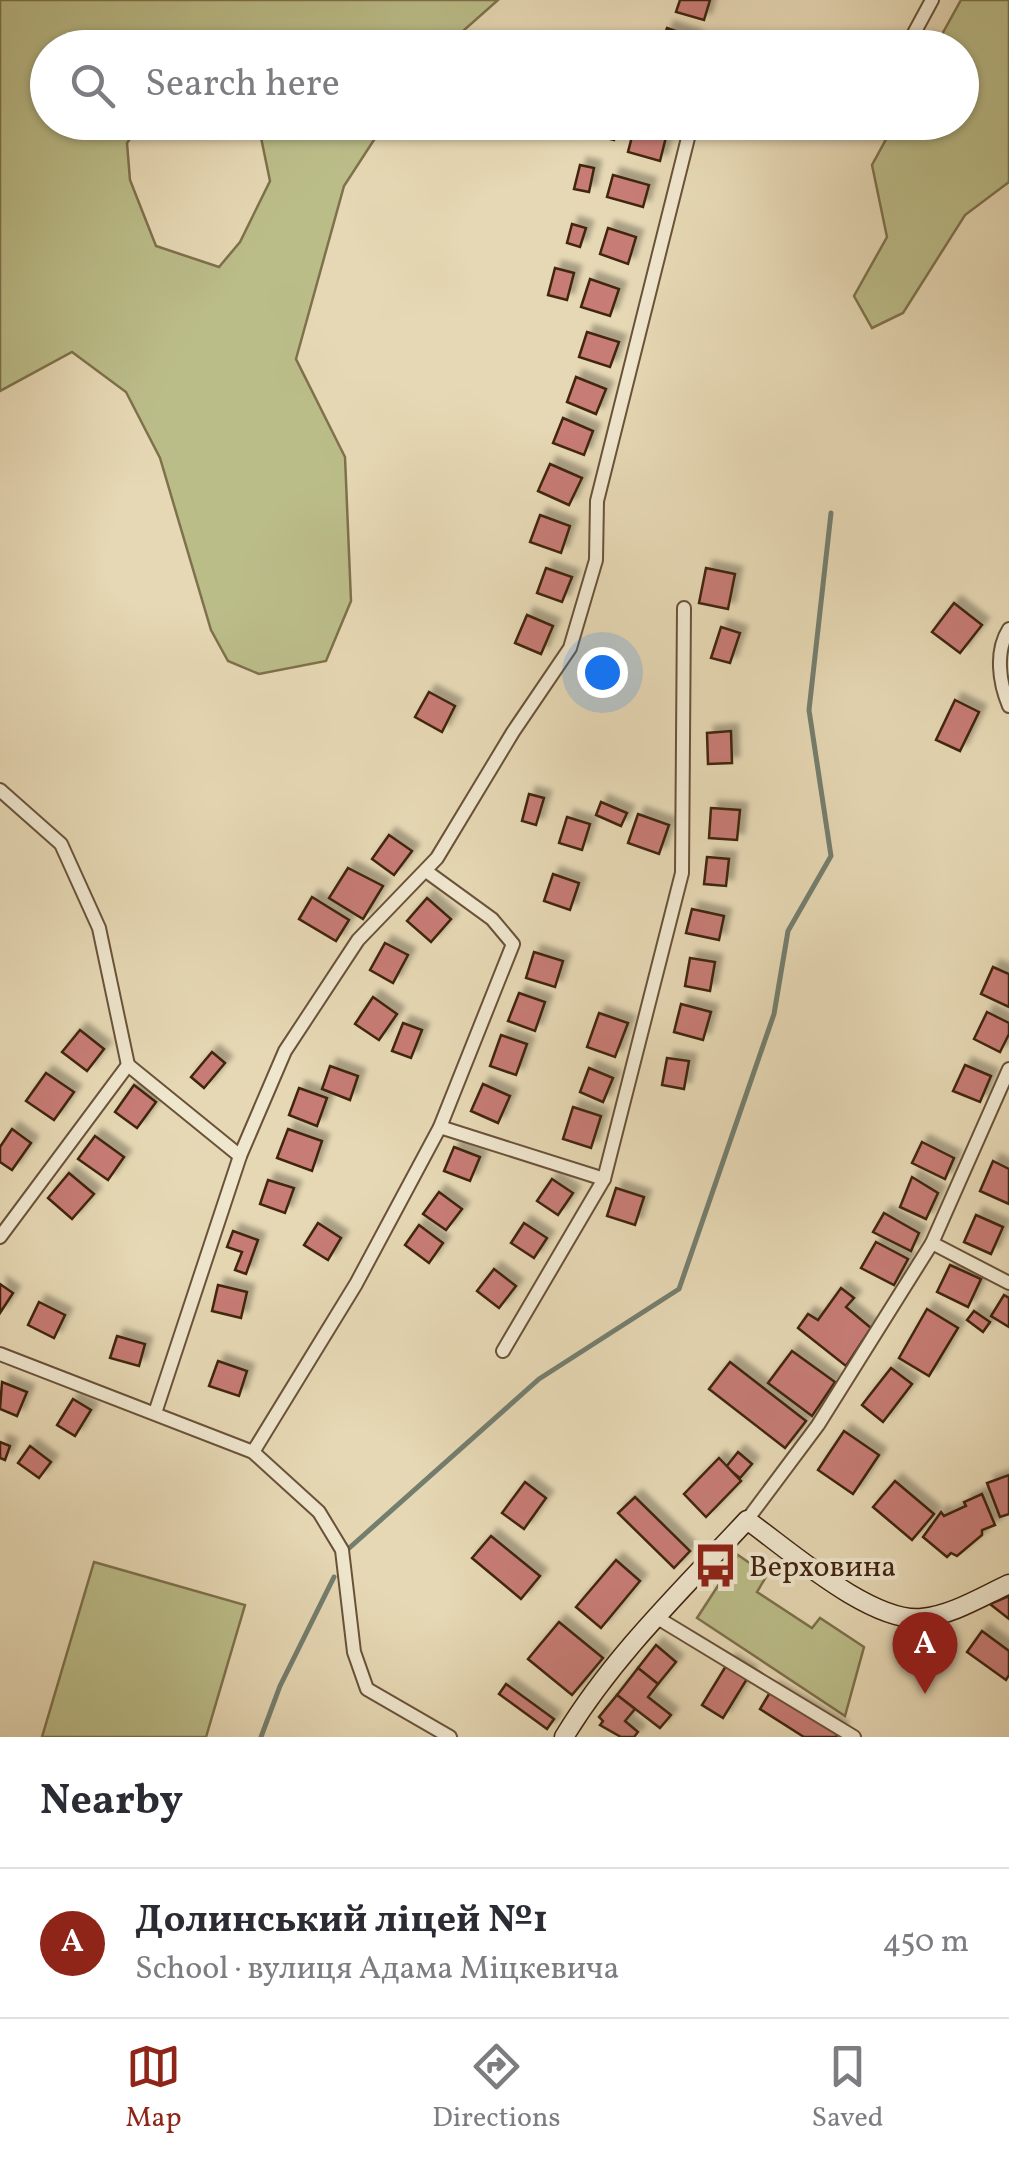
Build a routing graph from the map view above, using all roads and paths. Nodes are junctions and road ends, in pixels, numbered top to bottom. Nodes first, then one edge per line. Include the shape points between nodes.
1 (932, 0) edge
2 (916, 30) edge
3 (687, 140) edge
4 (684, 608) dead end
5 (1009, 629) edge
6 (1009, 706) edge
7 (0, 790) edge
8 (426, 870) junction
9 (128, 1064) junction
10 (1009, 1069) edge
11 (440, 1127) junction
12 (240, 1156) junction
13 (604, 1179) junction
14 (0, 1237) edge
15 (932, 1243) junction
16 (1009, 1283) edge
17 (503, 1352) dead end
18 (0, 1354) edge
19 (155, 1413) junction
20 (253, 1452) junction
21 (747, 1520) junction
22 (1009, 1584) edge
23 (656, 1618) junction
24 (450, 1737) edge
25 (564, 1737) edge
26 (854, 1737) edge

1 - 2 street
3 - 8 street via 596,501 596,560 570,648
4 - 13 street via 682,873
5 - 6 street via 1000,642 1001,688
7 - 9 street via 61,844 99,928
8 - 11 street via 492,919 513,944
8 - 12 street via 358,940 285,1052
9 - 12 street
9 - 14 street
10 - 15 street
11 - 13 street
11 - 20 street via 356,1284
12 - 19 street
13 - 17 street
15 - 16 street
15 - 21 street via 818,1425
18 - 19 street
19 - 20 street
20 - 24 street via 319,1512 342,1550 354,1652 367,1689
21 - 22 street via 871,1608 902,1618 944,1614
21 - 23 street
23 - 25 street
23 - 26 street

